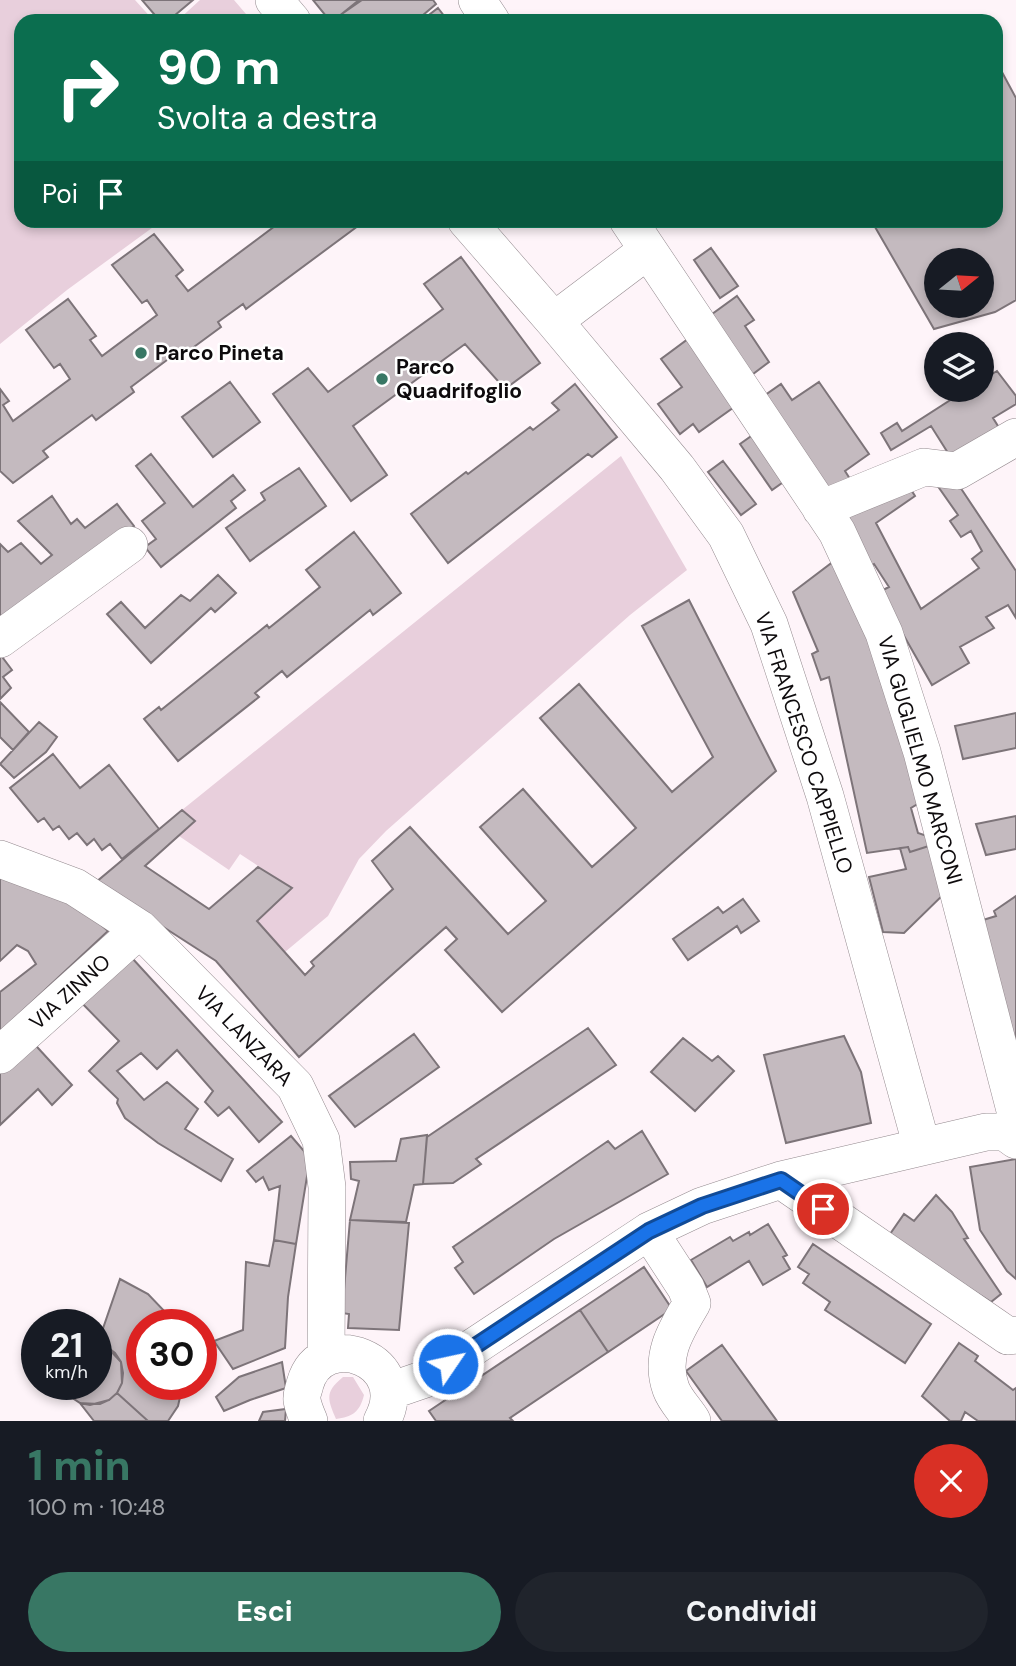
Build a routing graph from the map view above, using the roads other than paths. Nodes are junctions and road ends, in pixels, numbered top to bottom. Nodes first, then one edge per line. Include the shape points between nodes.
1 (274, 0) edge
2 (286, 14) edge
3 (477, 228) edge
4 (638, 235) edge
5 (554, 321) junction
6 (1016, 437) edge
7 (821, 509) junction
8 (129, 545) dead end
9 (0, 639) edge
10 (0, 859) edge
11 (140, 929) junction
12 (0, 1055) edge
13 (1016, 1114) edge
14 (1016, 1140) edge
15 (922, 1147) junction
16 (781, 1180) junction
17 (649, 1231) junction
18 (1016, 1335) edge
19 (326, 1357) junction
20 (386, 1406) edge
21 (309, 1421) edge
22 (692, 1421) edge

1 - 2 street
3 - 5 street, VIA FRANCESCO CAPPIELLO
4 - 5 street
4 - 7 street, VIA GUGLIELMO MARCONI
5 - 15 street, VIA FRANCESCO CAPPIELLO via 677,468 726,535 769,624 825,796
6 - 7 street via 957,471 924,467
7 - 13 street, VIA GUGLIELMO MARCONI via 837,532 884,633 922,752
8 - 9 street
10 - 11 street, VIA LANZARA via 75,887
11 - 12 street, VIA ZINNO
11 - 19 street, VIA LANZARA via 295,1086 321,1140 327,1187
14 - 15 street via 1005,1132 986,1132
15 - 16 street
16 - 17 street via 702,1206
16 - 18 street via 1008,1336
17 - 20 street
17 - 22 street via 692,1303 671,1340 667,1363 671,1390
19 - 20 street via 342,1353 373,1362 384,1375
19 - 21 street via 308,1374 301,1398

